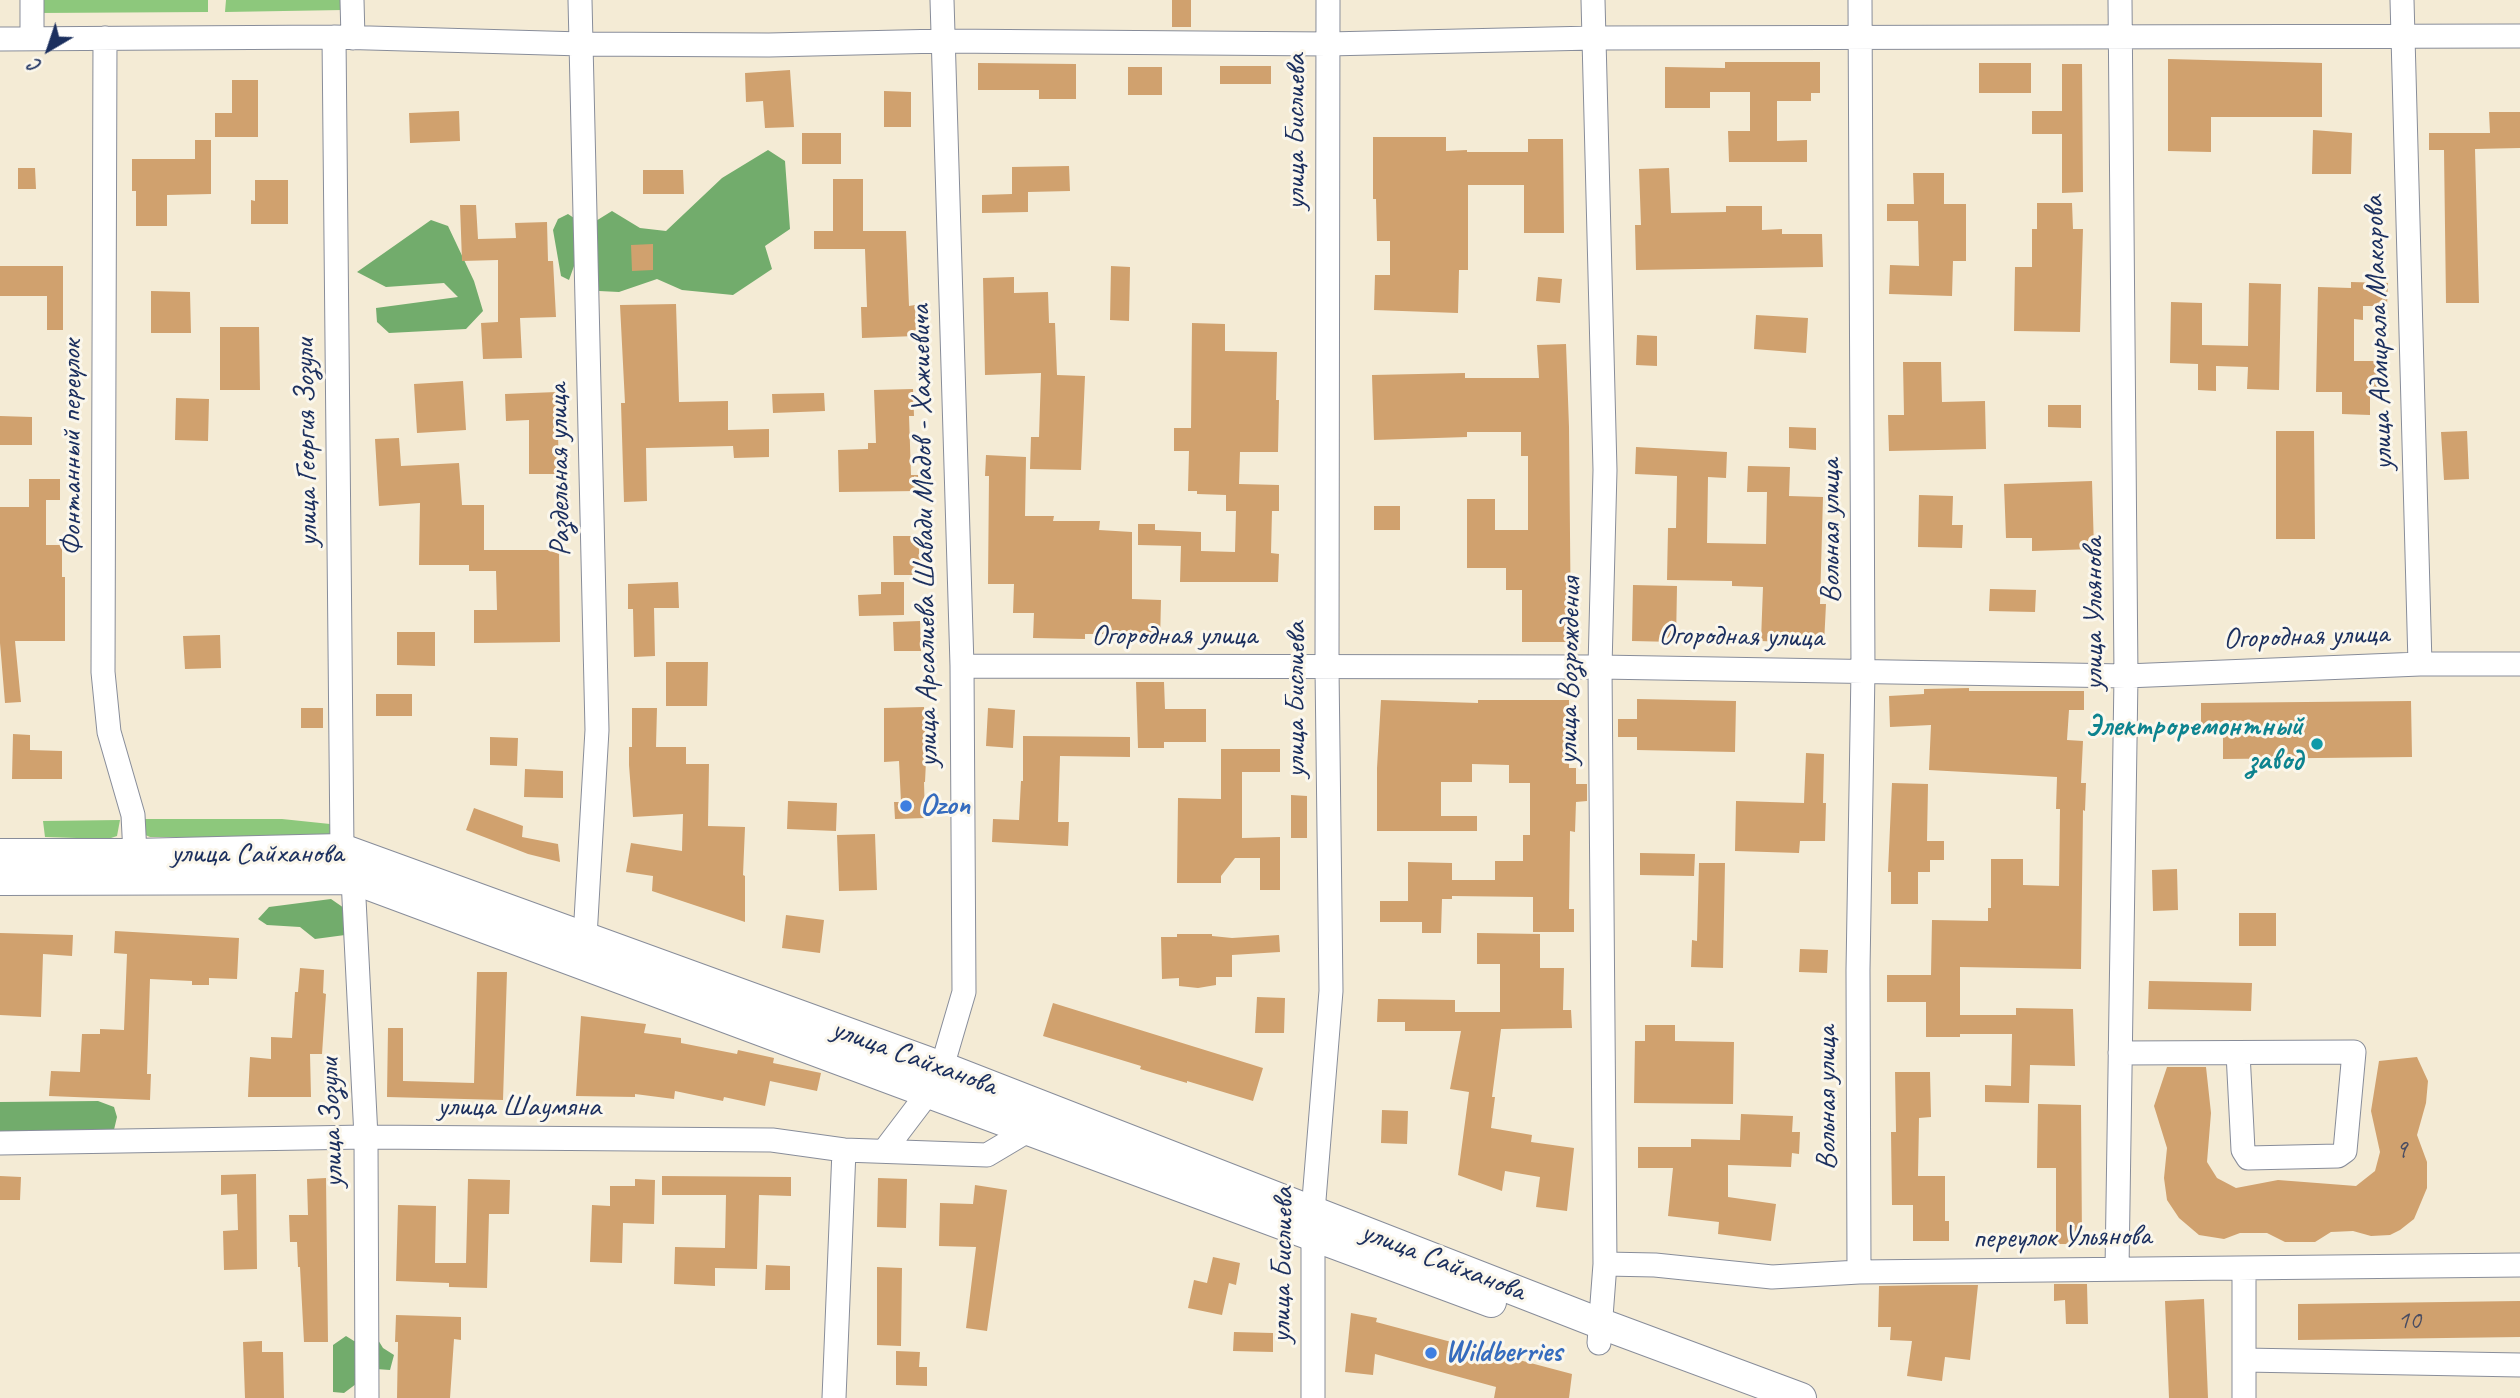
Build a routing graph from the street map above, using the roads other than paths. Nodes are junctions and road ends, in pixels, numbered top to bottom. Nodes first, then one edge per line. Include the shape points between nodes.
1 (32, 0) edge
2 (352, 0) edge
3 (580, 0) edge
4 (943, 0) edge
5 (1328, 0) edge
6 (1593, 0) edge
7 (1860, 0) edge
8 (2120, 0) edge
9 (2402, 0) edge
10 (2520, 36) edge
11 (105, 38) junction
12 (343, 38) junction
13 (1593, 38) junction
14 (2120, 38) junction
15 (2402, 38) junction
16 (0, 39) edge
17 (32, 39) junction
18 (1861, 39) junction
19 (943, 41) junction
20 (582, 44) junction
21 (1328, 44) junction
22 (2420, 664) junction
23 (2520, 664) edge
24 (962, 666) junction
25 (1600, 667) junction
26 (1327, 668) junction
27 (1863, 670) junction
28 (2126, 676) junction
29 (342, 849) junction
30 (0, 854) edge
31 (135, 854) junction
32 (353, 879) junction
33 (0, 880) edge
34 (585, 937) junction
35 (2120, 1053) junction
36 (2238, 1053) junction
37 (935, 1080) junction
38 (1029, 1129) junction
39 (366, 1138) junction
40 (0, 1143) edge
41 (844, 1150) junction
42 (884, 1151) junction
43 (1313, 1225) junction
44 (1605, 1264) junction
45 (2520, 1265) edge
46 (2244, 1268) junction
47 (2117, 1269) junction
48 (1860, 1272) junction
49 (1599, 1333) junction
50 (2244, 1360) junction
51 (2520, 1365) edge
52 (367, 1398) edge
53 (834, 1398) edge
54 (1313, 1398) edge
55 (1743, 1398) edge
56 (1801, 1398) edge
57 (2244, 1398) edge

1 - 17 street
2 - 12 street, улица Георгия Зозули
3 - 20 street, Раздельная улица
4 - 19 street, улица Арсалиева Шавади Мадов - Хажиевича
5 - 21 street, улица Бислиева
6 - 13 street, улица Возрождения
7 - 18 street, Вольная улица
8 - 14 street, улица Ульянова
9 - 15 street, улица Адмирала Макарова
10 - 15 street
11 - 12 street
11 - 17 street
11 - 31 street, Фонтанный переулок via 103,672 109,732 133,814
12 - 20 street
12 - 29 street, улица Георгия Зозули
13 - 18 street
13 - 21 street
13 - 25 street, улица Возрождения via 1605,470
14 - 15 street
14 - 18 street
14 - 28 street, улица Ульянова
15 - 22 street, улица Адмирала Макарова
16 - 17 street
18 - 27 street, Вольная улица
19 - 20 street
19 - 21 street
19 - 24 street, улица Арсалиева Шавади Мадов - Хажиевича
20 - 34 street, Раздельная улица via 597,730
21 - 26 street, улица Бислиева
22 - 23 street, Огородная улица
22 - 28 street, Огородная улица
24 - 26 street, Огородная улица
24 - 37 street, улица Арсалиева Шавади Мадов - Хажиевича via 964,992
25 - 26 street, Огородная улица
25 - 27 street, Огородная улица
25 - 44 street, улица Возрождения
26 - 43 street, улица Бислиева via 1331,991
27 - 28 street, Огородная улица
27 - 48 street, Вольная улица via 1858,970
28 - 35 street, улица Ульянова
29 - 31 main road, улица Сайханова
29 - 32 street, улица Зозули
29 - 34 main road, улица Сайханова
30 - 31 main road, улица Сайханова
32 - 33 main road, улица Сайханова
32 - 37 main road, улица Сайханова
32 - 39 street, улица Зозули
34 - 37 main road, улица Сайханова
35 - 36 street
35 - 47 street, улица Ульянова
36 - 36 street via 2245,1155 2253,1159 2338,1156 2345,1151 2354,1052
37 - 38 main road, улица Сайханова
37 - 42 street
37 - 43 main road, улица Сайханова
38 - 42 street, улица Шаумяна via 987,1155
38 - 43 main road, улица Сайханова
39 - 40 street, улица Шаумяна
39 - 41 street, улица Шаумяна via 772,1140
39 - 52 street, улица Зозули
41 - 42 street, улица Шаумяна
41 - 53 street
43 - 49 main road, улица Сайханова
43 - 54 street, улица Бислиева
44 - 48 street, переулок Ульянова via 1772,1277
44 - 49 street, улица Возрождения
45 - 46 street, переулок Ульянова
46 - 47 street, переулок Ульянова
46 - 50 street
47 - 48 street, переулок Ульянова
49 - 55 main road, улица Сайханова
49 - 56 main road, улица Сайханова
50 - 51 street
50 - 57 street

